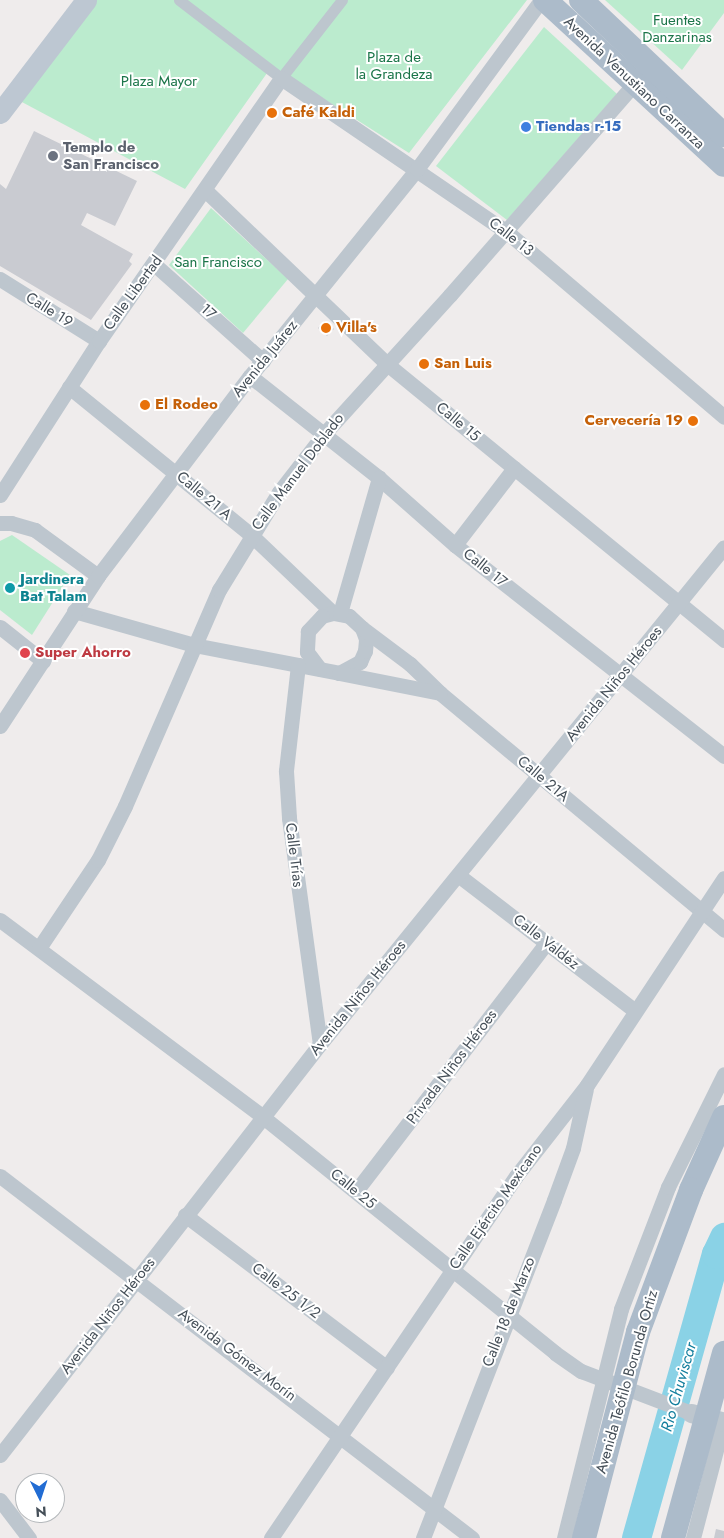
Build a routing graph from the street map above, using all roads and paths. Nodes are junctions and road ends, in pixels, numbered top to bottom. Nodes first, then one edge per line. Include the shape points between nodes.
1 (86, 0) edge
2 (179, 0) edge
3 (342, 0) edge
4 (543, 0) edge
5 (581, 0) edge
6 (281, 78) junction
7 (635, 83) junction
8 (3, 104) edge
9 (724, 135) edge
10 (724, 166) edge
11 (417, 169) junction
12 (204, 190) junction
13 (507, 232) junction
14 (154, 264) junction
15 (0, 279) edge
16 (316, 297) junction
17 (99, 341) junction
18 (263, 361) junction
19 (388, 364) junction
20 (250, 376) junction
21 (69, 387) junction
22 (724, 416) edge
23 (323, 435) junction
24 (514, 468) junction
25 (176, 472) junction
26 (379, 478) junction
27 (0, 495) edge
28 (0, 523) edge
29 (251, 535) junction
30 (455, 544) junction
31 (724, 547) edge
32 (98, 576) junction
33 (679, 602) junction
34 (74, 611) junction
35 (336, 613) junction
36 (0, 627) edge
37 (362, 628) junction
38 (724, 640) edge
39 (194, 645) junction
40 (43, 661) junction
41 (298, 665) junction
42 (320, 669) junction
43 (339, 673) junction
44 (621, 676) junction
45 (440, 693) junction
46 (0, 726) edge
47 (724, 756) edge
48 (539, 776) junction
49 (458, 875) junction
50 (724, 878) edge
51 (702, 910) junction
52 (0, 920) edge
53 (724, 930) edge
54 (547, 942) junction
55 (39, 948) junction
56 (634, 1010) junction
57 (320, 1044) junction
58 (724, 1074) edge
59 (587, 1085) junction
60 (263, 1117) junction
61 (724, 1117) edge
62 (0, 1176) edge
63 (356, 1191) junction
64 (185, 1215) junction
65 (450, 1271) junction
66 (137, 1279) junction
67 (506, 1317) junction
68 (724, 1353) edge
69 (387, 1368) junction
70 (604, 1381) junction
71 (691, 1413) joint
72 (724, 1421) edge
73 (343, 1436) junction
74 (0, 1455) edge
75 (0, 1500) edge
76 (434, 1508) junction
77 (29, 1538) edge
78 (271, 1538) edge
79 (423, 1538) edge
80 (472, 1538) edge
81 (564, 1538) edge
82 (584, 1538) edge
83 (673, 1538) edge
84 (693, 1538) edge

1 - 8 main road
2 - 6 street
3 - 6 street, Calle Libertad
4 - 7 main road, Avenida Venustiano Carranza
4 - 11 street, Avenida Juárez
5 - 9 main road, Avenida Venustiano Carranza
6 - 11 street, Calle 13
6 - 12 street, Calle Libertad
7 - 10 main road, Avenida Venustiano Carranza
7 - 13 street, Calle Manuel Doblado
11 - 13 street, Calle 13
11 - 16 street, Avenida Juárez
12 - 14 street, Calle Libertad
12 - 16 street, Calle 15
13 - 19 street, Calle Manuel Doblado
13 - 22 street, Calle 13
14 - 17 street, Calle Libertad
14 - 18 street, 17
15 - 17 street, Calle 19
16 - 18 street, Avenida Juárez
16 - 19 street, Calle 15
17 - 21 street, Calle Libertad
18 - 20 street, Avenida Juárez
19 - 23 street, Calle Manuel Doblado
19 - 24 street, Calle 15
20 - 23 street, Calle 17
20 - 25 street, Avenida Juárez
21 - 25 street, Calle 21 A
21 - 27 street, Calle Libertad
23 - 26 street, Calle 17
23 - 29 street, Calle Manuel Doblado
24 - 30 street
24 - 33 street, Calle 15
25 - 29 street, Calle 21 A
25 - 32 street, Avenida Juárez
26 - 30 street, Calle 17
26 - 35 street
28 - 32 street via 35,530
29 - 35 street, Calle 21 A
29 - 39 street, Calle Manuel Doblado via 219,590
30 - 44 street, Calle 17
31 - 33 street, Avenida Niños Héroes
32 - 34 street, Avenida Juárez
33 - 38 street, Calle 15
33 - 44 street, Avenida Niños Héroes
34 - 39 street
34 - 40 street, Avenida Juárez
35 - 37 street via 349,616
35 - 42 street via 314,622 307,636 307,652
36 - 40 street
37 - 43 street via 366,639 360,662
37 - 45 street, Calle 21A via 410,664
39 - 41 street
39 - 55 street, Calle Manuel Doblado via 125,806 98,860
40 - 46 street, Avenida Juárez
41 - 42 street
41 - 57 street, Calle Trías via 286,771
42 - 43 street
43 - 45 street
44 - 47 street, Calle 17
44 - 48 street, Avenida Niños Héroes
45 - 48 street, Calle 21A
48 - 49 street, Avenida Niños Héroes
48 - 51 street, Calle 21A
49 - 54 street, Calle Valdéz
49 - 57 street, Avenida Niños Héroes
50 - 51 street, Calle Ejército Mexicano
51 - 53 street, Calle 21A
51 - 56 street, Calle Ejército Mexicano
52 - 55 street, Calle 25
54 - 56 street, Calle Valdéz
54 - 63 street, Privada Niños Héroes
55 - 60 street, Calle 25
56 - 59 street, Calle Ejército Mexicano
57 - 60 street, Avenida Niños Héroes
58 - 70 street via 668,1188 621,1309
59 - 65 street, Calle Ejército Mexicano via 516,1176
59 - 67 street, Calle 18 de Marzo via 573,1148
60 - 63 street, Calle 25
60 - 64 street, Avenida Niños Héroes
61 - 82 main road, Avenida Teófilo Borunda Ortiz, bridge via 667,1250 638,1332
62 - 66 street, Avenida Gómez Morín
63 - 65 street, Calle 25
64 - 66 street, Avenida Niños Héroes
64 - 69 street, Calle 25 1/2
65 - 67 street, Calle 25
65 - 69 street, Calle Ejército Mexicano
66 - 73 street, Avenida Gómez Morín
66 - 74 street, Avenida Niños Héroes
67 - 70 street, Calle 25 via 581,1371
67 - 76 street, Calle 18 de Marzo
68 - 83 main road, bridge
69 - 73 street, Calle Ejército Mexicano
70 - 71 street, Calle 25
70 - 81 street
71 - 72 street, Calle 25
72 - 84 street
73 - 76 street, Avenida Gómez Morín
73 - 78 street, Calle Ejército Mexicano
75 - 77 street
76 - 79 street, Calle 18 de Marzo
76 - 80 street, Avenida Gómez Morín

